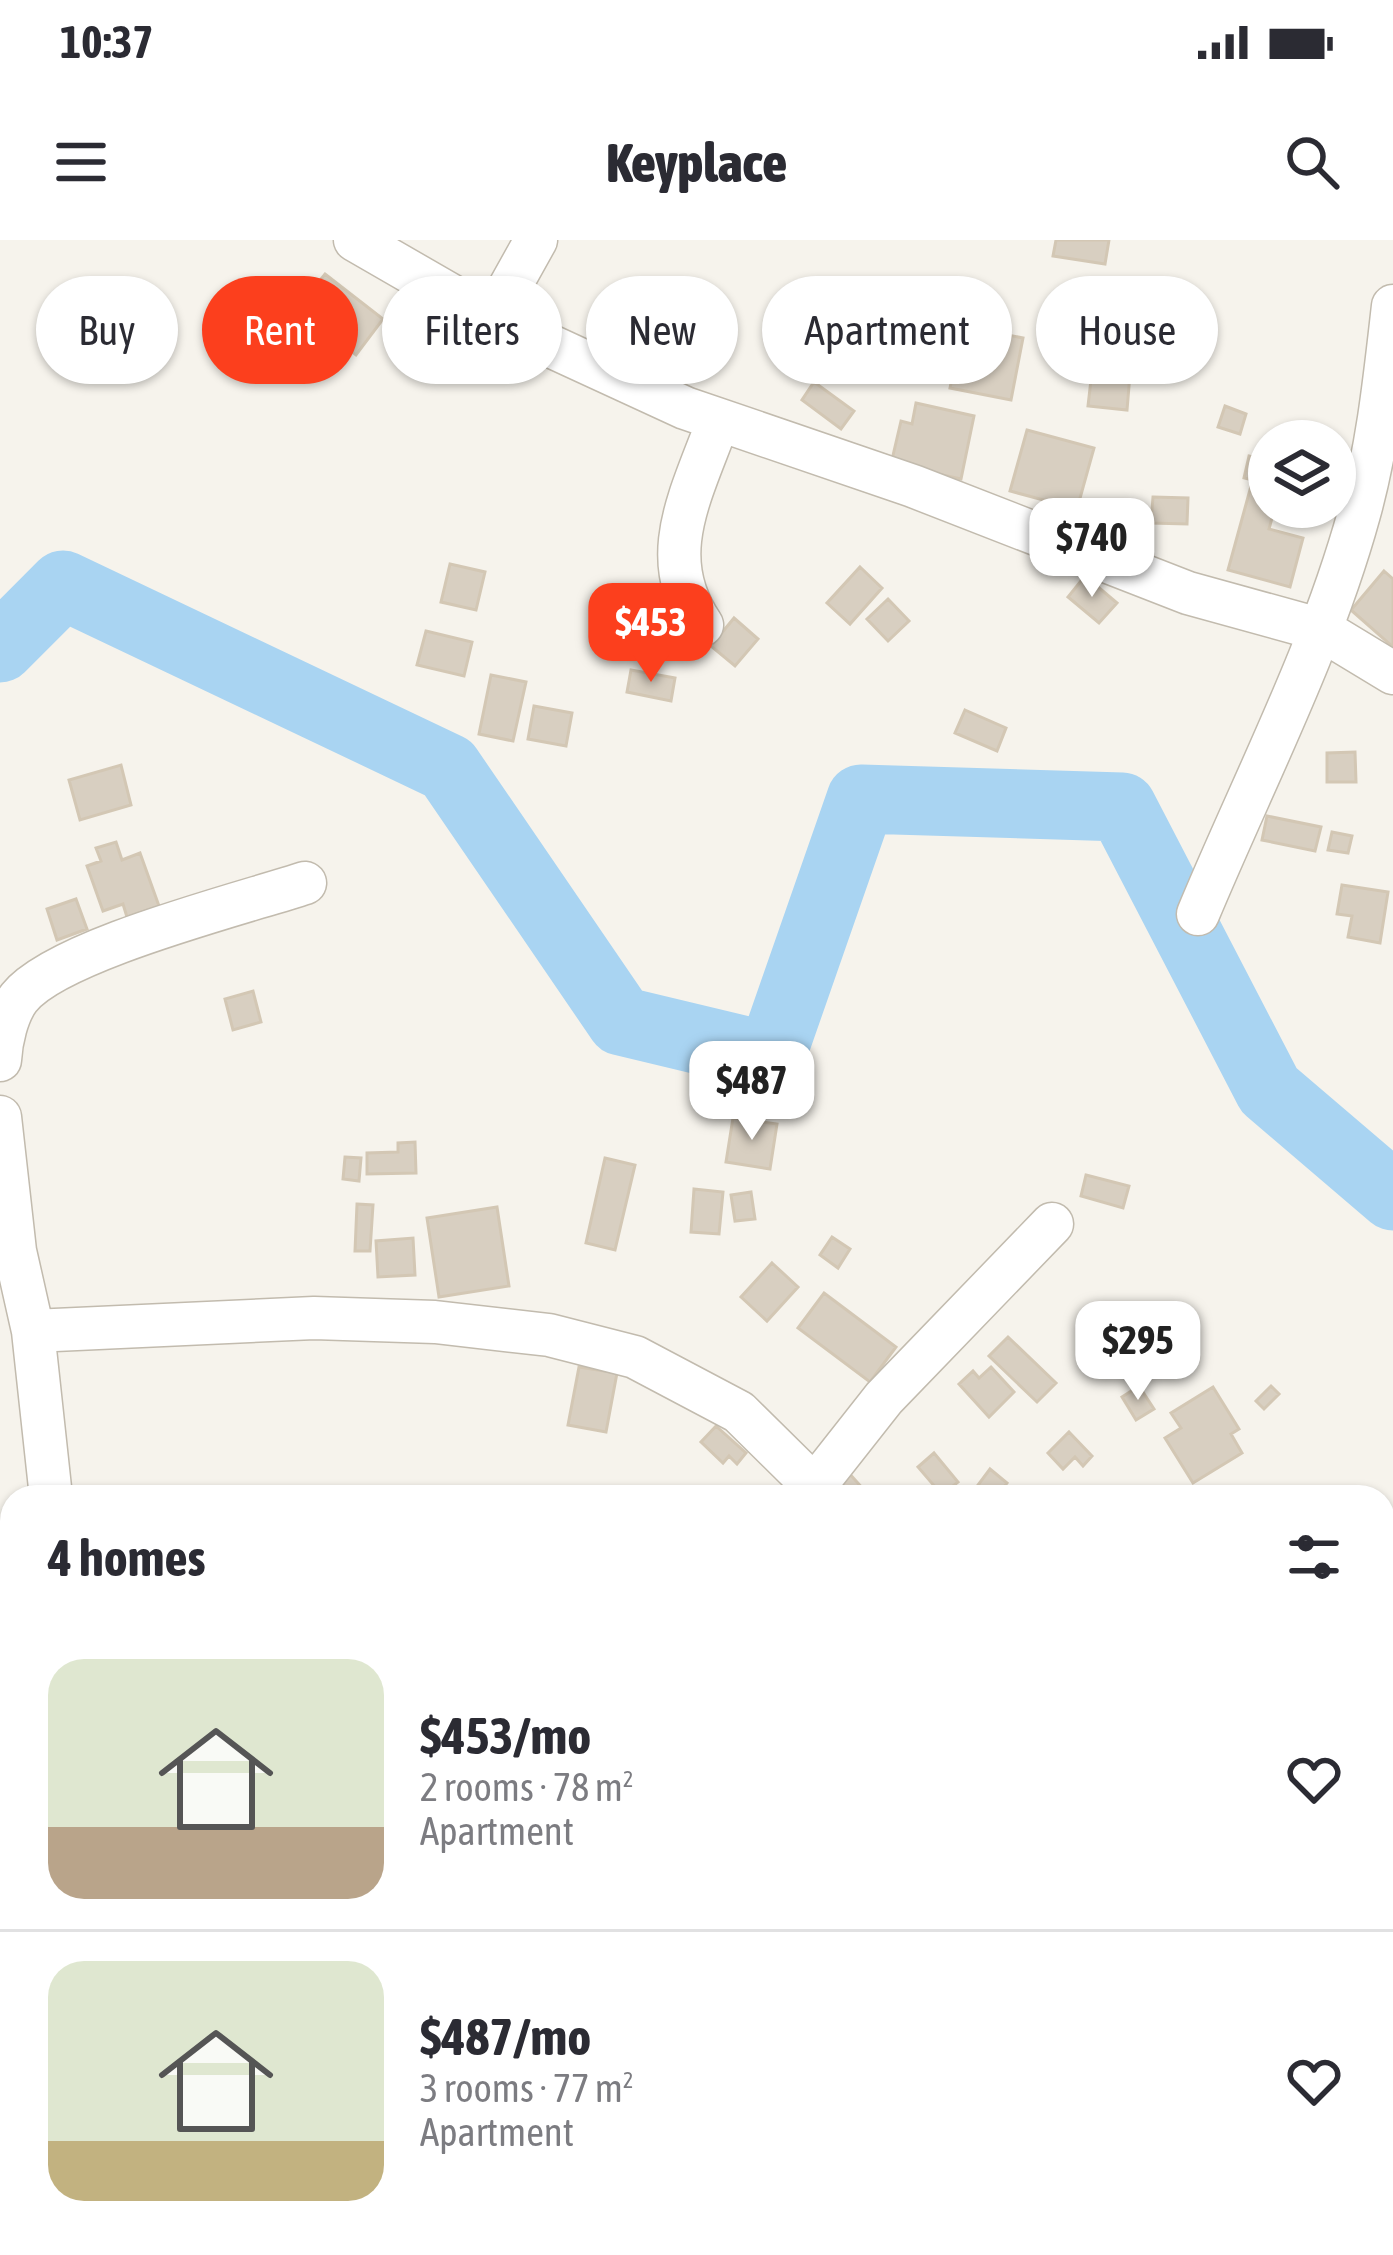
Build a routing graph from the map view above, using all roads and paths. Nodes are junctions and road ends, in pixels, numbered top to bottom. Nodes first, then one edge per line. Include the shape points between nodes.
1 (356, 240) edge
2 (536, 240) edge
3 (418, 276) edge
4 (516, 276) edge
5 (1393, 306) edge
6 (562, 351) edge
7 (718, 421) junction
8 (1386, 421) edge
9 (702, 625) dead end
10 (1322, 630) junction
11 (1393, 673) edge
12 (305, 884) dead end
13 (1198, 914) dead end
14 (0, 1060) edge
15 (0, 1117) edge
16 (1052, 1224) dead end
17 (33, 1331) junction
18 (50, 1485) edge
19 (804, 1485) edge
20 (814, 1485) edge

1 - 3 street
2 - 4 street
5 - 8 street
6 - 7 street
7 - 9 street via 676,565
7 - 10 street via 1188,593
8 - 10 street
10 - 11 street
10 - 13 street
12 - 14 street via 53,970 18,999
15 - 17 street
16 - 20 street via 884,1398
17 - 18 street
17 - 19 street via 314,1318 549,1335 635,1357 739,1412

